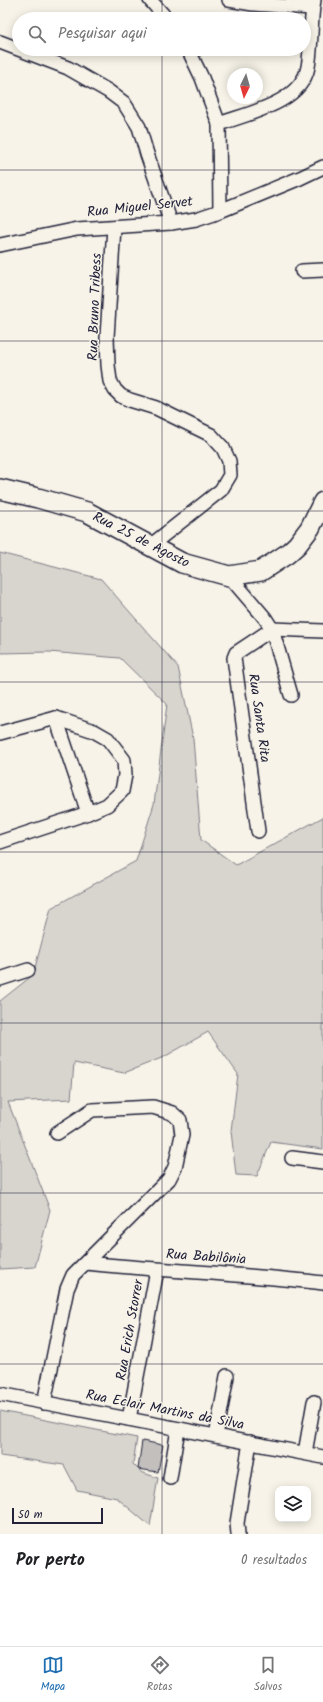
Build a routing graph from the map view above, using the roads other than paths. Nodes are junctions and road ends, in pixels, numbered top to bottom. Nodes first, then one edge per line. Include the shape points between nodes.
1 (150, 0) edge
2 (229, 0) edge
3 (313, 4) edge
4 (161, 12) edge
5 (311, 32) edge
6 (0, 42) edge
7 (12, 47) edge
8 (37, 56) edge
9 (191, 56) edge
10 (309, 56) edge
11 (219, 124) junction
12 (323, 167) edge
13 (220, 211) junction
14 (170, 223) junction
15 (114, 227) junction
16 (0, 245) edge
17 (323, 270) edge
18 (302, 271) dead end
19 (0, 489) edge
20 (323, 502) edge
21 (150, 546) junction
22 (229, 576) junction
23 (272, 629) junction
24 (323, 631) edge
25 (291, 695) dead end
26 (56, 718) junction
27 (0, 733) edge
28 (88, 813) junction
29 (258, 831) dead end
30 (0, 842) edge
31 (28, 970) dead end
32 (0, 979) edge
33 (57, 1133) dead end
34 (292, 1158) dead end
35 (323, 1162) edge
36 (86, 1263) junction
37 (157, 1270) junction
38 (323, 1283) edge
39 (227, 1376) dead end
40 (0, 1394) edge
41 (314, 1402) dead end
42 (44, 1403) junction
43 (129, 1419) junction
44 (178, 1429) junction
45 (216, 1436) junction
46 (250, 1442) junction
47 (305, 1454) junction
48 (323, 1457) edge
49 (170, 1478) dead end
50 (238, 1534) edge

1 - 4 street
2 - 3 street via 253,4
3 - 5 street
6 - 7 street
8 - 14 street via 68,68 124,103 139,127
9 - 11 street
10 - 11 street via 307,69 298,88 280,102
11 - 13 street
12 - 13 street, Rua Miguel Servet
13 - 14 street, Rua Miguel Servet
14 - 15 street, Rua Miguel Servet
15 - 16 street, Rua Miguel Servet via 77,229
15 - 21 street, Rua Bruno Tribess via 107,337 110,381 121,396 156,408 211,435 229,461 230,475 221,490
17 - 18 street
19 - 21 street, Rua 25 de Agosto via 87,512
20 - 22 street, Rua 25 de Agosto via 310,528 287,554 261,571
21 - 22 street, Rua 25 de Agosto via 182,563
22 - 23 street
23 - 24 street
23 - 25 street
23 - 29 street, Rua Santa Rita via 236,653 234,658
26 - 27 street
26 - 28 street
26 - 28 street via 94,731 108,739 124,760 126,776 122,791 107,805
28 - 30 street
31 - 32 street
33 - 36 street via 92,1110 153,1107 172,1113 180,1120 182,1135 175,1168 169,1179
34 - 35 street
36 - 37 street, Rua Babilônia
36 - 42 street via 73,1275 67,1289
37 - 38 street, Rua Babilônia
37 - 43 street, Rua Erich Storrer
39 - 45 street
40 - 42 street, Rua Eclair Martins da Silva
41 - 47 street
42 - 43 street, Rua Eclair Martins da Silva
43 - 44 street, Rua Eclair Martins da Silva
44 - 45 street, Rua Eclair Martins da Silva
44 - 49 street
45 - 46 street, Rua Eclair Martins da Silva
46 - 47 street, Rua Eclair Martins da Silva
46 - 50 street via 237,1523
47 - 48 street, Rua Eclair Martins da Silva

